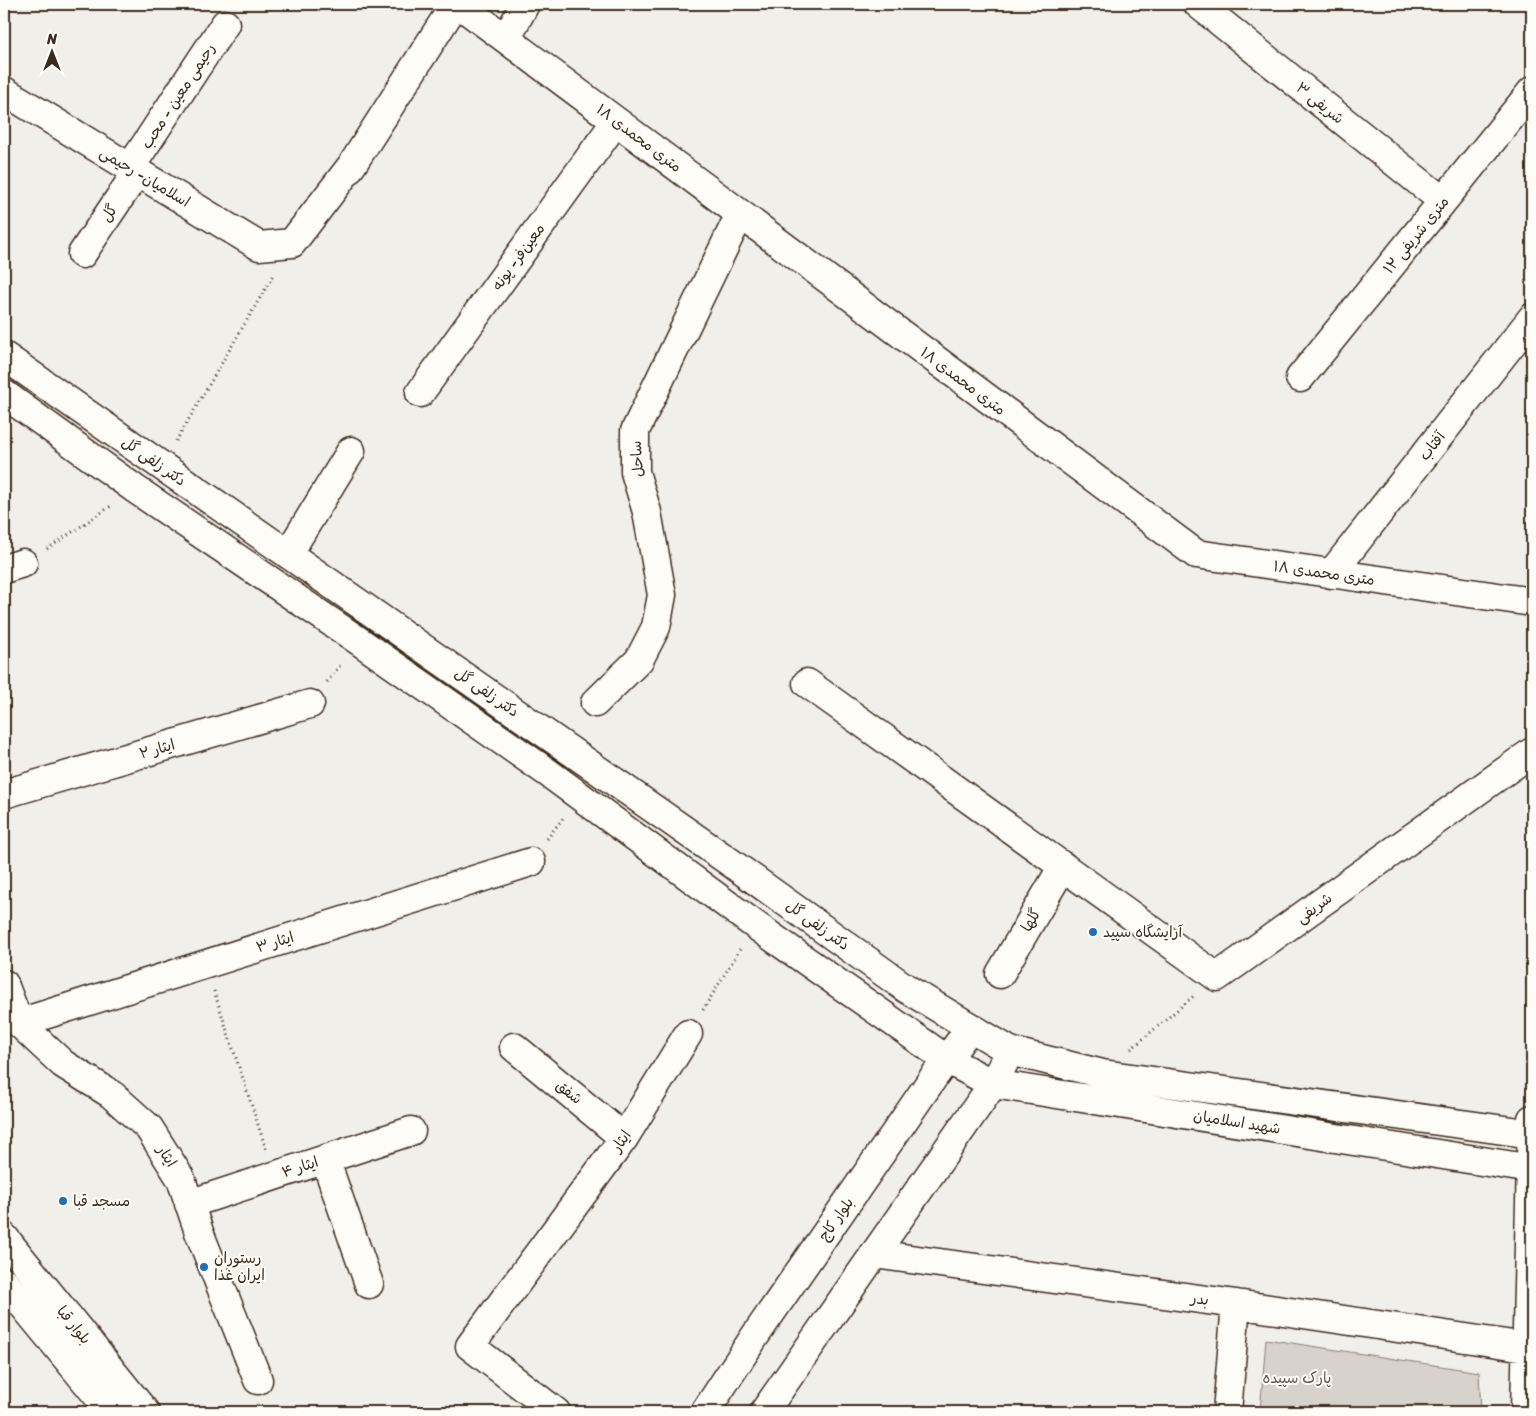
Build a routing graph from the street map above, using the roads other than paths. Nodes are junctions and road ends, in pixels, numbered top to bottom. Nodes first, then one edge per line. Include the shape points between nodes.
1 (457, 4) edge
2 (524, 4) edge
3 (1198, 4) edge
4 (226, 24) dead end
5 (506, 39) junction
6 (4, 91) edge
7 (1532, 91) edge
8 (616, 121) junction
9 (133, 170) junction
10 (1443, 201) junction
11 (740, 214) junction
12 (82, 254) dead end
13 (1532, 318) edge
14 (4, 356) edge
15 (1300, 378) dead end
16 (420, 393) dead end
17 (4, 394) edge
18 (351, 451) dead end
19 (288, 554) junction
20 (1331, 574) junction
21 (1532, 602) edge
22 (806, 683) dead end
23 (595, 703) dead end
24 (310, 704) road end
25 (1532, 752) edge
26 (4, 794) edge
27 (531, 862) road end
28 (1063, 866) junction
29 (1000, 974) dead end
30 (4, 984) edge
31 (19, 1023) junction
32 (970, 1028) junction
33 (688, 1034) road end
34 (514, 1047) dead end
35 (1010, 1051) junction
36 (946, 1059) junction
37 (992, 1084) junction
38 (1532, 1119) edge
39 (411, 1131) dead end
40 (1532, 1134) edge
41 (624, 1138) junction
42 (325, 1159) junction
43 (1531, 1169) edge
44 (189, 1204) junction
45 (4, 1237) edge
46 (874, 1254) junction
47 (4, 1282) edge
48 (369, 1284) dead end
49 (1236, 1304) junction
50 (1529, 1347) edge
51 (258, 1380) dead end
52 (111, 1412) edge
53 (145, 1412) edge
54 (556, 1412) edge
55 (705, 1412) edge
56 (764, 1412) edge
57 (1227, 1412) edge
58 (1524, 1412) edge

1 - 5 street, ۱۸ متری محمدی
1 - 9 street, اسلامیان- رحیمی via 352,165 292,243 259,246
2 - 5 street
3 - 10 street, شریفی ۳
4 - 9 street, رحیمی معین - محب
5 - 8 street, ۱۸ متری محمدی
6 - 9 street, اسلامیان- رحیمی
7 - 10 street, ۱۲ متری شریفی
8 - 11 street, ۱۸ متری محمدی
8 - 16 street, معین‌فر- پونه
9 - 12 street, گل
10 - 15 street, ۱۲ متری شریفی
11 - 20 street, ۱۸ متری محمدی via 1196,554
11 - 23 street, ساحل via 635,431 635,472 647,512 662,595 656,627 639,660
13 - 20 street, آفتاب
14 - 19 street, دکتر زلفی گل
17 - 36 street, دکتر زلفی گل via 135,489 579,795 755,925
18 - 19 street
19 - 32 street, دکتر زلفی گل via 907,989
20 - 21 street, ۱۸ متری محمدی
22 - 28 street
24 - 26 street, ایثار ۲
25 - 28 street, شریفی via 1217,977
27 - 31 street, ایثار ۳
28 - 29 street, گلها
30 - 31 street, ایثار
31 - 44 street, ایثار via 62,1064 111,1094 149,1128 181,1179
32 - 35 street, شهید اسلامیان
32 - 36 street, بلوار کاج
33 - 41 street, ایثار
34 - 41 street, شفق
35 - 37 street
35 - 40 street, شهید اسلامیان via 1103,1074
36 - 37 street, شهید اسلامیان
36 - 55 street, بلوار کاج
37 - 43 street, شهید اسلامیان
37 - 46 street
38 - 40 street
39 - 42 street, ایثار ۴
40 - 43 street
41 - 54 street, ایثار via 470,1346
42 - 44 street, ایثار ۴
42 - 48 street
43 - 50 street
44 - 51 street, ایثار
45 - 53 street, بلوار قبا
46 - 49 street, بدر
46 - 56 street
47 - 52 street, بلوار قبا
49 - 50 street, بدر
49 - 57 street
50 - 58 street

